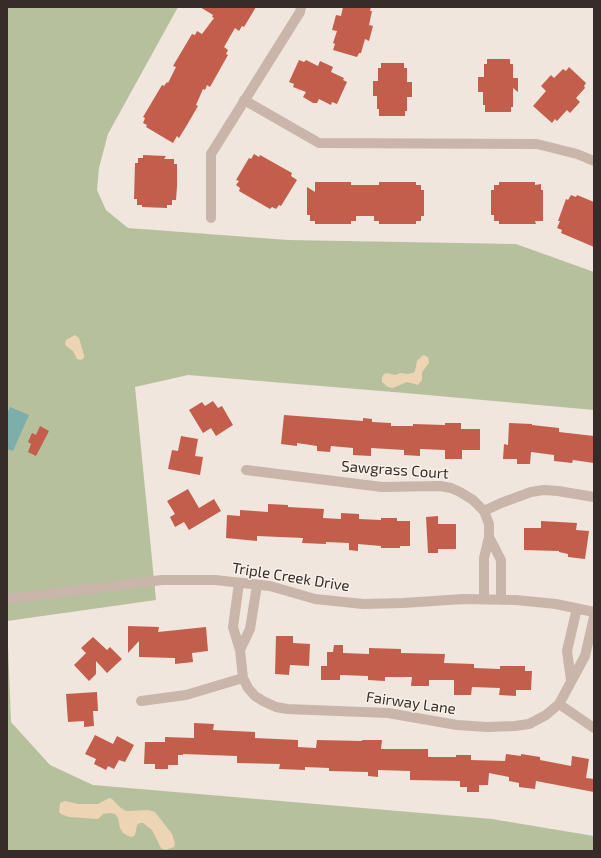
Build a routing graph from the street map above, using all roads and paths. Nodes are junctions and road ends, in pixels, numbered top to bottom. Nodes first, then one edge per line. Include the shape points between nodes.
1 (302, 7) edge
2 (244, 100) junction
3 (594, 161) edge
4 (211, 218) dead end
5 (246, 470) dead end
6 (594, 497) edge
7 (484, 511) junction
8 (489, 537) junction
9 (239, 583) junction
10 (257, 585) junction
11 (7, 599) edge
12 (484, 599) junction
13 (501, 600) junction
14 (577, 608) junction
15 (594, 612) edge
16 (594, 617) edge
17 (240, 650) junction
18 (244, 678) junction
19 (571, 680) junction
20 (141, 701) dead end
21 (559, 704) junction
22 (594, 728) edge

1 - 2 street
2 - 3 street via 319,143 537,144
2 - 4 street via 211,154
5 - 7 street, Sawgrass Court via 382,487 440,486 460,492
6 - 7 street via 544,490 531,492
7 - 8 street via 489,524
8 - 12 street via 484,558
8 - 13 street via 501,560
9 - 10 street, Triple Creek Drive
9 - 11 street, Triple Creek Drive via 215,580 162,580
9 - 17 street, Fairway Lane via 233,627
10 - 12 street, Triple Creek Drive via 270,586 315,599 363,604
10 - 17 street via 250,629
12 - 13 street, Triple Creek Drive
13 - 14 street, Triple Creek Drive
14 - 15 street, Triple Creek Drive
14 - 19 street via 567,650
16 - 19 street, Fairway Lane via 585,656
17 - 18 street, Fairway Lane
18 - 20 street via 186,695
18 - 21 street, Fairway Lane via 255,696 276,707 388,713 457,725 500,727 530,724
19 - 21 street, Fairway Lane
21 - 22 street

